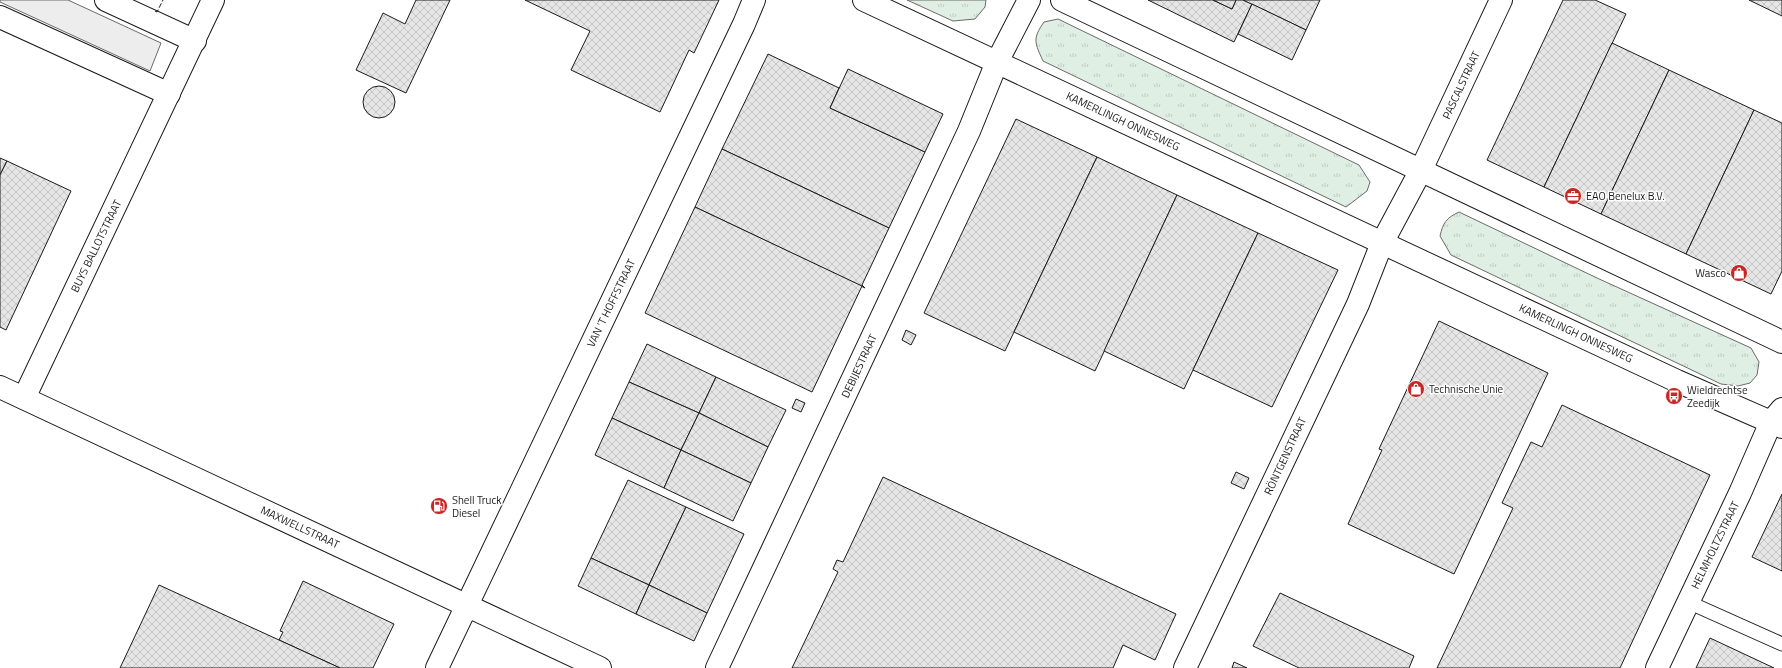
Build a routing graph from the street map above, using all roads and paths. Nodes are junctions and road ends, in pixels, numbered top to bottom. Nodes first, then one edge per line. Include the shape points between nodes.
1 (106, 0) edge
2 (214, 0) edge
3 (754, 0) edge
4 (864, 0) edge
5 (1029, 0) edge
6 (1062, 0) edge
7 (1502, 0) edge
8 (0, 17) edge
9 (195, 41) junction
10 (997, 62) junction
11 (169, 94) junction
12 (1421, 170) junction
13 (1382, 243) junction
14 (1782, 342) edge
15 (0, 387) edge
16 (24, 398) junction
17 (1778, 419) edge
18 (1688, 602) junction
19 (466, 605) junction
20 (1782, 644) edge
21 (437, 668) edge
22 (600, 668) edge
23 (717, 668) edge
24 (1185, 668) edge
25 (1657, 668) edge

1 - 9 street
2 - 9 street, BUYS BALLOTSTRAAT
3 - 19 street, VAN 'T HOFFSTRAAT
4 - 10 street, KAMERLINGH ONNESWEG
5 - 10 street, DEBIJESTRAAT
6 - 12 street
7 - 12 street, PASCALSTRAAT
8 - 11 street
9 - 11 street, BUYS BALLOTSTRAAT
10 - 13 street, KAMERLINGH ONNESWEG
10 - 23 street, DEBIJESTRAAT via 969,131
11 - 16 street, BUYS BALLOTSTRAAT
12 - 13 street
12 - 14 street
13 - 17 street, KAMERLINGH ONNESWEG via 1670,377
13 - 24 street, RÖNTGENSTRAAT via 1358,304
15 - 16 street, MAXWELLSTRAAT
16 - 19 street, MAXWELLSTRAAT
17 - 18 street, HELMHOLTZSTRAAT
18 - 20 lane
18 - 25 street, HELMHOLTZSTRAAT
19 - 21 street, VAN 'T HOFFSTRAAT
19 - 22 street, MAXWELLSTRAAT

